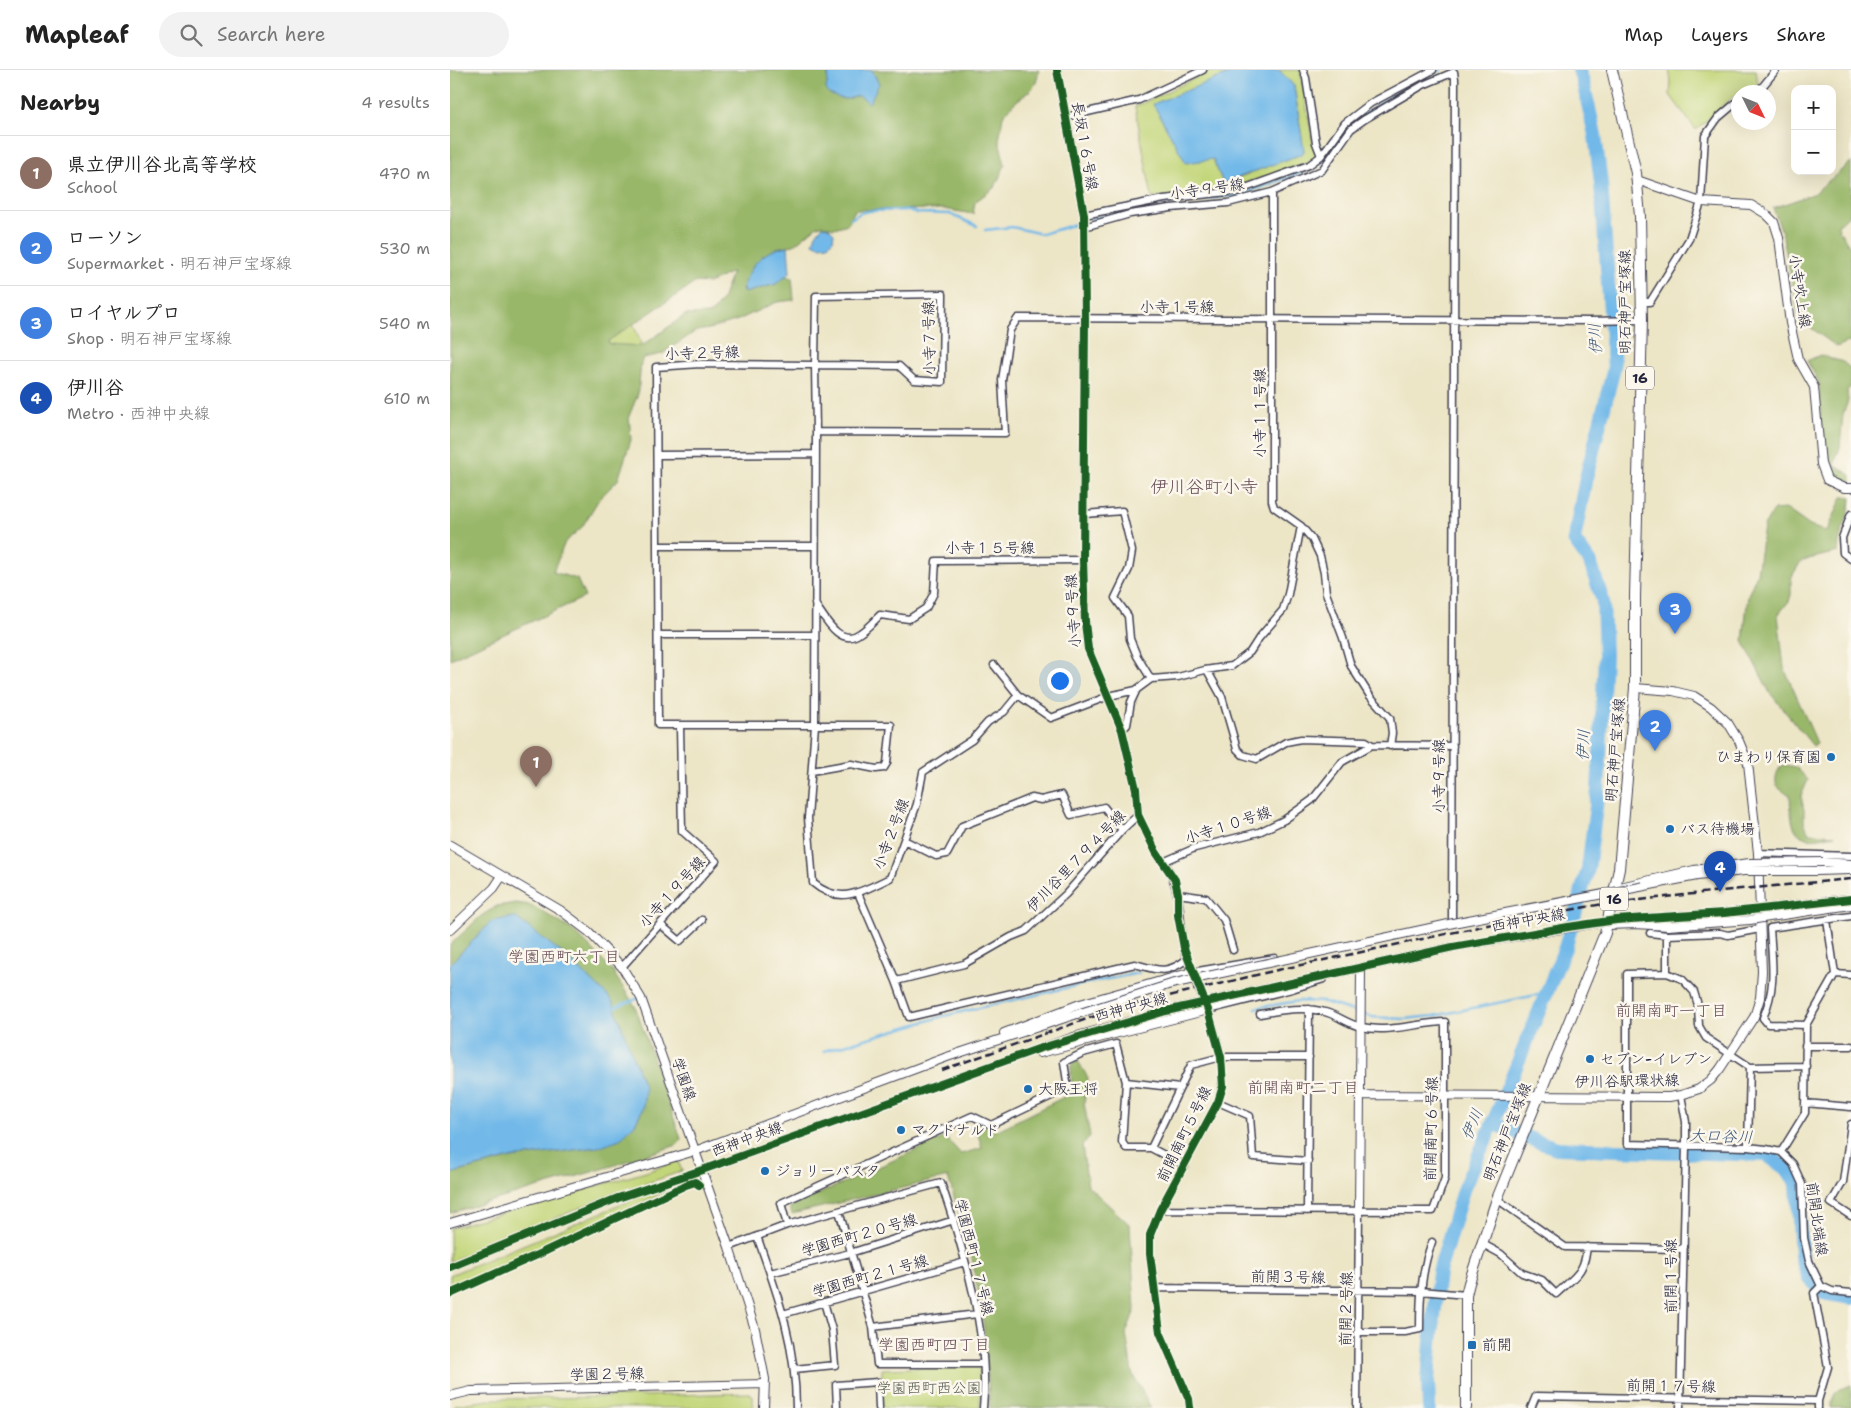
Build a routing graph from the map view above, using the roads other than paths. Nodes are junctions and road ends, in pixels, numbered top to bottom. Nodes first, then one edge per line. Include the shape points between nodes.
1 (1057, 70) edge
2 (1202, 70) edge
3 (1303, 70) edge
4 (1433, 70) edge
5 (1612, 70) edge
6 (1776, 70) edge
7 (1453, 71) edge
8 (1764, 85) edge
9 (1731, 108) edge
10 (1066, 118) junction
11 (1321, 156) junction
12 (1637, 180) junction
13 (1272, 192) junction
14 (1215, 199) junction
15 (1701, 202) junction
16 (1084, 214) junction
17 (1084, 227) junction
18 (1641, 302) junction
19 (1085, 319) junction
20 (1642, 320) junction
21 (1272, 321) junction
22 (1454, 321) junction
23 (815, 365) junction
24 (816, 432) junction
25 (816, 454) junction
26 (658, 455) junction
27 (1851, 488) edge
28 (1085, 514) junction
29 (1851, 514) edge
30 (1300, 526) junction
31 (657, 546) junction
32 (815, 546) junction
33 (1851, 559) edge
34 (1084, 560) junction
35 (815, 604) junction
36 (815, 634) junction
37 (658, 635) junction
38 (994, 665) dead end
39 (1208, 670) junction
40 (1151, 679) junction
41 (1635, 688) junction
42 (1137, 689) junction
43 (1018, 695) junction
44 (1109, 696) junction
45 (815, 725) junction
46 (680, 726) junction
47 (1122, 730) junction
48 (1372, 744) junction
49 (1390, 746) junction
50 (1453, 746) junction
51 (812, 771) junction
52 (1138, 815) junction
53 (1122, 830) junction
54 (904, 840) junction
55 (450, 845) edge
56 (1758, 853) junction
57 (1851, 856) edge
58 (1163, 862) junction
59 (1851, 864) edge
60 (1851, 870) edge
61 (502, 876) junction
62 (1611, 890) junction
63 (858, 893) junction
64 (1178, 894) junction
65 (1850, 901) edge
66 (1851, 916) edge
67 (702, 920) dead end
68 (1452, 920) junction
69 (1827, 920) junction
70 (660, 924) junction
71 (1607, 926) junction
72 (1760, 929) junction
73 (450, 930) edge
74 (1650, 932) dead end
75 (1667, 935) junction
76 (1233, 950) dead end
77 (1187, 959) junction
78 (622, 967) junction
79 (1361, 969) junction
80 (1192, 972) junction
81 (1667, 973) junction
82 (1835, 974) junction
83 (1851, 975) edge
84 (896, 981) junction
85 (1208, 1010) junction
86 (1309, 1010) junction
87 (1260, 1014) dead end
88 (1360, 1025) junction
89 (1806, 1025) junction
90 (1805, 1046) junction
91 (1851, 1046) edge
92 (1730, 1054) junction
93 (947, 1057) junction
94 (1221, 1057) junction
95 (1309, 1057) junction
96 (1806, 1066) junction
97 (988, 1067) junction
98 (1750, 1067) junction
99 (1126, 1082) junction
100 (1180, 1088) junction
101 (1360, 1095) junction
102 (1444, 1095) junction
103 (1681, 1095) junction
104 (1534, 1097) junction
105 (1626, 1097) junction
106 (1218, 1102) junction
107 (1805, 1103) junction
108 (1851, 1107) edge
109 (1851, 1124) edge
110 (1686, 1147) junction
111 (1748, 1147) junction
112 (1151, 1148) junction
113 (695, 1151) junction
114 (1781, 1152) junction
115 (1308, 1160) junction
116 (1185, 1166) junction
117 (702, 1170) junction
118 (1497, 1199) junction
119 (1160, 1210) junction
120 (839, 1211) junction
121 (1307, 1211) junction
122 (1360, 1211) junction
123 (1851, 1216) edge
124 (954, 1220) junction
125 (450, 1223) edge
126 (787, 1225) junction
127 (757, 1236) junction
128 (1432, 1242) dead end
129 (1481, 1243) junction
130 (729, 1247) junction
131 (1587, 1247) junction
132 (1683, 1249) junction
133 (850, 1252) junction
134 (965, 1262) junction
135 (450, 1267) edge
136 (770, 1273) junction
137 (1821, 1286) junction
138 (1156, 1288) junction
139 (1359, 1290) junction
140 (1421, 1291) junction
141 (862, 1292) junction
142 (1851, 1293) edge
143 (1463, 1295) junction
144 (824, 1302) junction
145 (783, 1314) junction
146 (977, 1314) junction
147 (873, 1327) junction
148 (1358, 1332) junction
149 (983, 1364) junction
150 (794, 1369) junction
151 (765, 1384) junction
152 (450, 1396) edge
153 (1680, 1398) junction
154 (1818, 1405) edge
155 (764, 1408) edge
156 (796, 1408) edge
157 (837, 1408) edge
158 (879, 1408) edge
159 (983, 1408) edge
160 (1190, 1408) edge
161 (1357, 1408) edge
162 (1466, 1408) edge
163 (1531, 1408) edge
164 (1680, 1408) edge

1 - 10 street, 長坂１６号線
2 - 10 street via 1139,100
3 - 11 street
4 - 11 street via 1371,104 1345,123
5 - 12 main road, 明石神戸宝塚線 / 16
6 - 8 street
7 - 13 street, 小寺９号線 via 1423,85 1351,129 1322,170
7 - 22 street, 小寺９号線
9 - 15 street via 1718,118 1705,136
10 - 16 street, 長坂１６号線
11 - 14 street via 1309,165
12 - 15 street, 小寺吹上線
12 - 18 main road, 明石神戸宝塚線 / 16
13 - 14 street, 小寺９号線
13 - 21 street, 小寺１１号線
14 - 16 street via 1164,198
14 - 17 street, 小寺９号線 via 1130,214
15 - 18 street via 1689,239 1650,302
15 - 27 street, 小寺吹上線 via 1751,205 1774,222 1798,359 1814,387 1821,464 1827,480
16 - 17 street, 長坂１６号線
17 - 19 street, 小寺９号線
18 - 20 main road, 明石神戸宝塚線 / 16
19 - 21 street, 小寺１号線
19 - 24 street, 小寺１号線 via 1018,318 1010,330 1002,380 1005,433
19 - 28 street, 小寺９号線
20 - 22 street, 小寺１号線
20 - 41 main road, 明石神戸宝塚線 / 16
21 - 22 street, 小寺１号線
21 - 30 street, 小寺１１号線 via 1272,501 1274,507
22 - 50 street, 小寺９号線
23 - 23 street, 小寺７号線 via 899,366 914,380 942,382 943,294 816,296
23 - 24 street, 小寺２号線
23 - 26 street, 小寺２号線 via 656,367
24 - 25 street, 小寺２号線
25 - 26 street
25 - 32 street, 小寺２号線
26 - 31 street, 小寺２号線
28 - 34 street, 小寺９号線
28 - 40 street via 1122,511 1132,551 1129,569 1115,598 1128,616 1130,639
29 - 33 street via 1842,538 1843,553
30 - 39 street via 1283,610 1250,652 1232,666
30 - 49 street, 小寺１１号線 via 1312,538 1320,556 1326,593 1351,666 1370,696 1390,718
31 - 32 street
31 - 37 street, 小寺２号線
32 - 35 street, 小寺２号線
34 - 35 street, 小寺１５号線 via 936,561 934,592 926,608 909,619 880,614 850,638 841,636
34 - 44 street, 小寺９号線 via 1088,650
35 - 36 street, 小寺２号線
36 - 37 street
36 - 45 street, 小寺２号線
37 - 46 street, 小寺２号線 via 658,726
38 - 43 street
39 - 40 street
39 - 48 street via 1222,697 1237,749 1243,755 1257,759 1286,742 1300,739 1366,741
40 - 42 street
41 - 56 street, 伊川谷駅環状線 via 1694,696 1728,723 1748,763
41 - 62 main road, 明石神戸宝塚線 / 16 via 1619,868
42 - 44 street
42 - 47 street
43 - 44 street via 1051,718
43 - 54 street, 小寺２号線 via 972,740 923,772 917,804
44 - 47 street, 小寺９号線
45 - 46 street, 小寺２号線
45 - 51 street, 小寺２号線
45 - 51 street via 890,725 884,768 851,764
46 - 70 street, 小寺１９号線 via 682,831 716,861
47 - 52 street, 小寺９号線 via 1136,790
48 - 49 street
48 - 58 street, 小寺１０号線 via 1342,762 1312,800 1284,820 1259,832 1195,848
49 - 50 street
50 - 68 street, 小寺９号線
51 - 63 street, 小寺２号線 via 808,818 813,884 824,892 841,896
52 - 53 street, 伊川谷里７９４号線
52 - 58 street, 小寺９号線
53 - 54 street via 1104,807 1071,815 1062,795 1040,800 1032,798 962,826 947,854 936,856
53 - 84 street, 伊川谷里７９４号線 via 1066,894 1026,931 964,964
54 - 63 street, 小寺２号線 via 890,878
55 - 61 street, 学園線
56 - 57 street
56 - 72 street, 伊川谷駅環状線
58 - 64 street, 小寺９号線 via 1175,880
59 - 62 street, bridge via 1750,862 1694,870
60 - 93 street, 西神中央線, bridge via 1697,876 1458,922 1171,984
61 - 73 street via 494,888
61 - 78 street, 学園線 via 560,910 589,932
62 - 68 street, 西神中央線, bridge
62 - 71 main road, 明石神戸宝塚線 / 16
63 - 84 street
64 - 76 street via 1206,898 1224,920
64 - 77 street, 小寺９号線 via 1178,915
65 - 71 street, bridge via 1750,920 1668,926
65 - 97 street, 西神中央線, bridge via 1724,914 1616,920 1453,947 1166,1011 1077,1036
66 - 69 street
67 - 70 street via 680,942
68 - 80 street, 西神中央線 via 1281,957
69 - 82 street
69 - 89 street via 1770,928 1773,984 1763,1018 1768,1024
70 - 78 street, 小寺１９号線
71 - 79 street, 西神中央線, bridge via 1527,936
71 - 104 main road, 明石神戸宝塚線 / 16
72 - 75 street via 1728,935
72 - 92 street, 伊川谷駅環状線 via 1760,998 1754,1017
74 - 75 street
75 - 81 street
77 - 80 street, 小寺９号線
77 - 84 street via 1162,971 1135,964 909,1017
78 - 113 street, 学園線 via 648,1015
79 - 85 street, 西神中央線
79 - 88 street
80 - 85 street, 小寺９号線
80 - 93 street via 1080,1004
81 - 92 street via 1682,979 1694,992 1699,1026 1706,1038
81 - 105 street via 1627,974
82 - 83 street
82 - 89 street
85 - 94 street, 前開南町５号線
85 - 97 street
86 - 87 street, 前開南町６号線 via 1296,1008
86 - 88 street, 前開南町６号線 via 1325,1012
86 - 95 street
88 - 101 street
88 - 102 street, 前開南町６号線 via 1404,1028 1445,1022
89 - 90 street
90 - 91 street
90 - 96 street
92 - 98 street
92 - 103 street, 伊川谷駅環状線 via 1711,1080 1698,1090
93 - 113 street, 西神中央線
94 - 95 street
94 - 100 street via 1191,1065
94 - 106 street, 前開南町５号線 via 1223,1086
95 - 115 street
96 - 98 street
96 - 107 street
97 - 117 street, 西神中央線
98 - 111 street
99 - 100 street
99 - 112 street via 1122,1142 1126,1148
99 - 126 street via 1116,1044 1083,1053 1064,1062 1068,1088 992,1124 972,1116 781,1203
100 - 112 street
101 - 102 street, 伊川谷駅環状線
101 - 122 street
102 - 104 street, 伊川谷駅環状線
102 - 122 street, 前開南町６号線 via 1446,1178 1433,1212
103 - 105 street, 伊川谷駅環状線
103 - 110 street, 前開１号線
104 - 105 street, 伊川谷駅環状線
104 - 118 main road, 明石神戸宝塚線 / 16
105 - 110 street via 1627,1144
106 - 115 street via 1250,1116 1252,1157
106 - 116 street, 前開南町５号線
107 - 108 street
107 - 114 street via 1805,1113
109 - 123 street via 1843,1182 1831,1203
110 - 111 street
110 - 132 street, 前開１号線
111 - 114 street
112 - 116 street
113 - 117 street, 学園線
113 - 125 street, 西神中央線
114 - 137 street, 前開北端線 via 1793,1164 1802,1184 1804,1238 1809,1261
115 - 121 street
116 - 119 street, 前開南町５号線
117 - 130 street, 学園線
117 - 135 street, 西神中央線 via 618,1198
118 - 129 main road, 明石神戸宝塚線 / 16
118 - 131 street via 1565,1247
119 - 121 street, 前開南町６号線
119 - 138 street, 前開南町５号線 via 1150,1235
120 - 124 street, 学園西町１７号線 via 941,1183
120 - 126 street, 学園西町１７号線
120 - 133 street
121 - 122 street, 前開南町６号線
122 - 139 street, 前開２号線
124 - 133 street, 学園西町２０号線
124 - 134 street, 学園西町１７号線
126 - 127 street, 学園西町１７号線
127 - 130 street, 学園西町１７号線
127 - 136 street
128 - 140 street via 1425,1260
129 - 131 street via 1501,1254 1522,1273 1542,1280 1556,1294 1582,1269
129 - 143 main road, 明石神戸宝塚線 / 16
130 - 151 street, 学園線 via 755,1329
131 - 132 street
132 - 153 street, 前開１号線
133 - 136 street, 学園西町２０号線
133 - 141 street
134 - 141 street, 学園西町２１号線
134 - 146 street, 学園西町１７号線
136 - 145 street
137 - 142 street
137 - 154 street via 1814,1293 1828,1367
138 - 139 street, 前開３号線
138 - 160 street, 前開南町５号線 via 1160,1332
139 - 140 street, 前開３号線
139 - 148 street, 前開２号線
140 - 143 street, 前開３号線
140 - 148 street via 1420,1329
141 - 144 street, 学園西町２１号線
141 - 147 street
143 - 162 main road, 明石神戸宝塚線 / 16
144 - 145 street, 学園西町２１号線
144 - 150 street via 832,1330 835,1365
145 - 150 street
146 - 147 street
146 - 149 street, 学園西町１７号線
147 - 149 street via 877,1364
148 - 161 street, 前開２号線
149 - 159 street, 学園西町１７号線
150 - 156 street
151 - 152 street, 学園２号線 via 471,1391
151 - 155 street, 学園線
153 - 154 street, 前開１７号線
153 - 163 street, 前開１７号線 via 1536,1396
153 - 164 street, 前開１号線
157 - 158 street via 836,1384 878,1382

